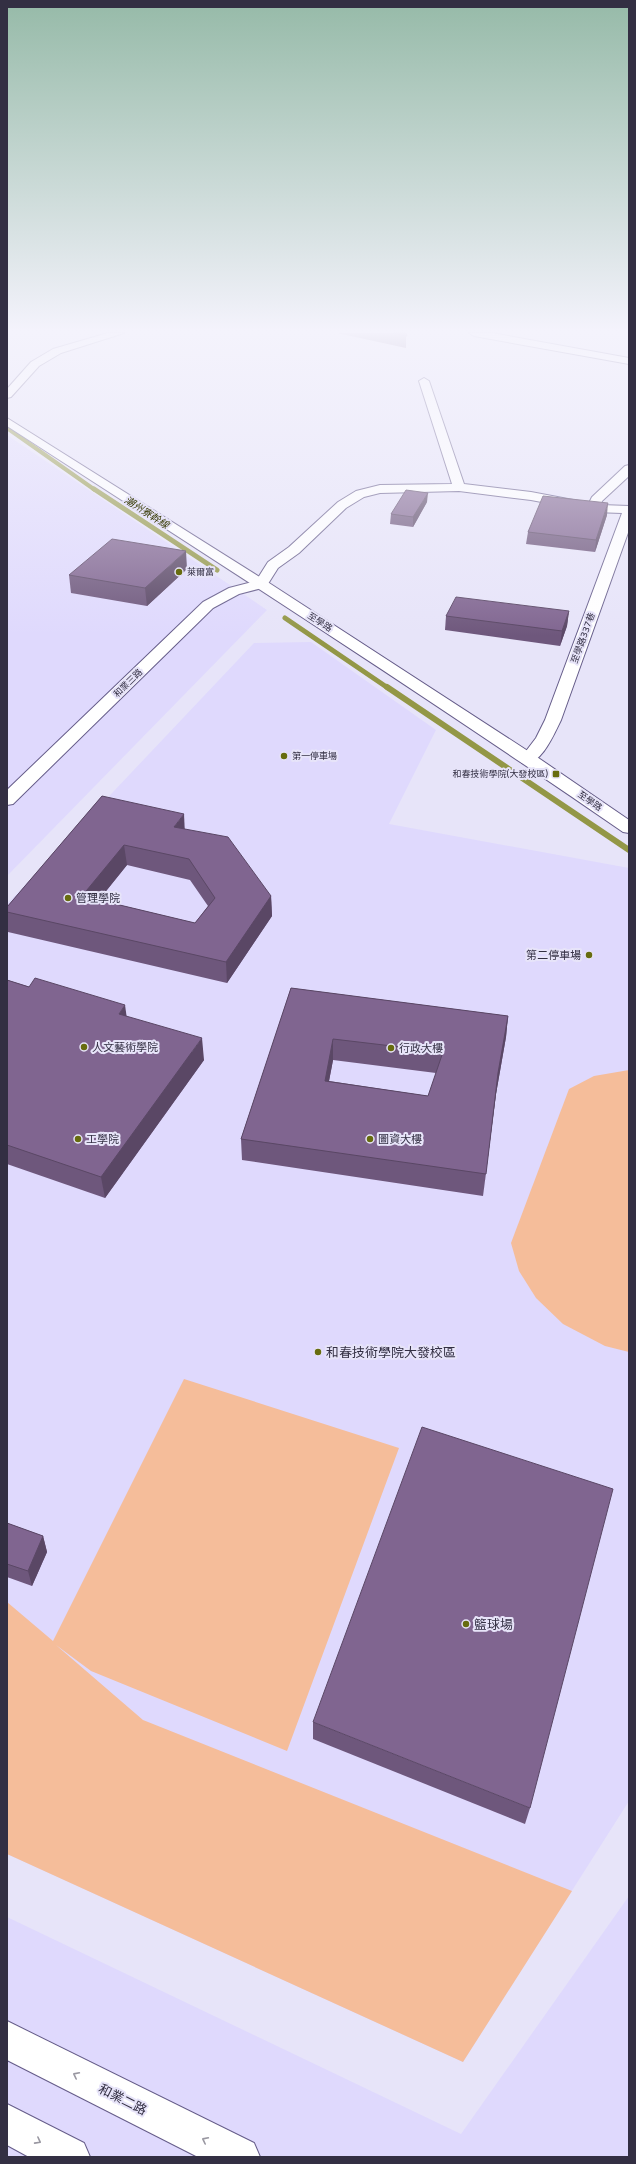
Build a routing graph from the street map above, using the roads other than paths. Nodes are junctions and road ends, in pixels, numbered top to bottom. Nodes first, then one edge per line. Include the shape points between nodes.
1 (27, 434) edge
2 (441, 434) edge
3 (629, 469) edge
4 (458, 487) junction
5 (594, 508) junction
6 (629, 511) edge
7 (261, 584) junction
8 (528, 759) junction
9 (7, 800) edge
10 (629, 828) edge
11 (7, 2040) edge
12 (7, 2124) edge
13 (70, 2157) edge
14 (240, 2157) edge

1 - 7 street, 至學路
2 - 4 street
3 - 5 street via 596,500
4 - 5 street via 518,494
4 - 7 street via 400,487 360,494 342,505 294,550 273,565
5 - 6 street
6 - 8 street, 至學路337巷 via 553,720 544,739
7 - 8 street, 至學路
7 - 9 street, 和業三路 via 234,591 208,605
8 - 10 street, 至學路
14 -> 11 street, 和業二路
12 -> 13 street

